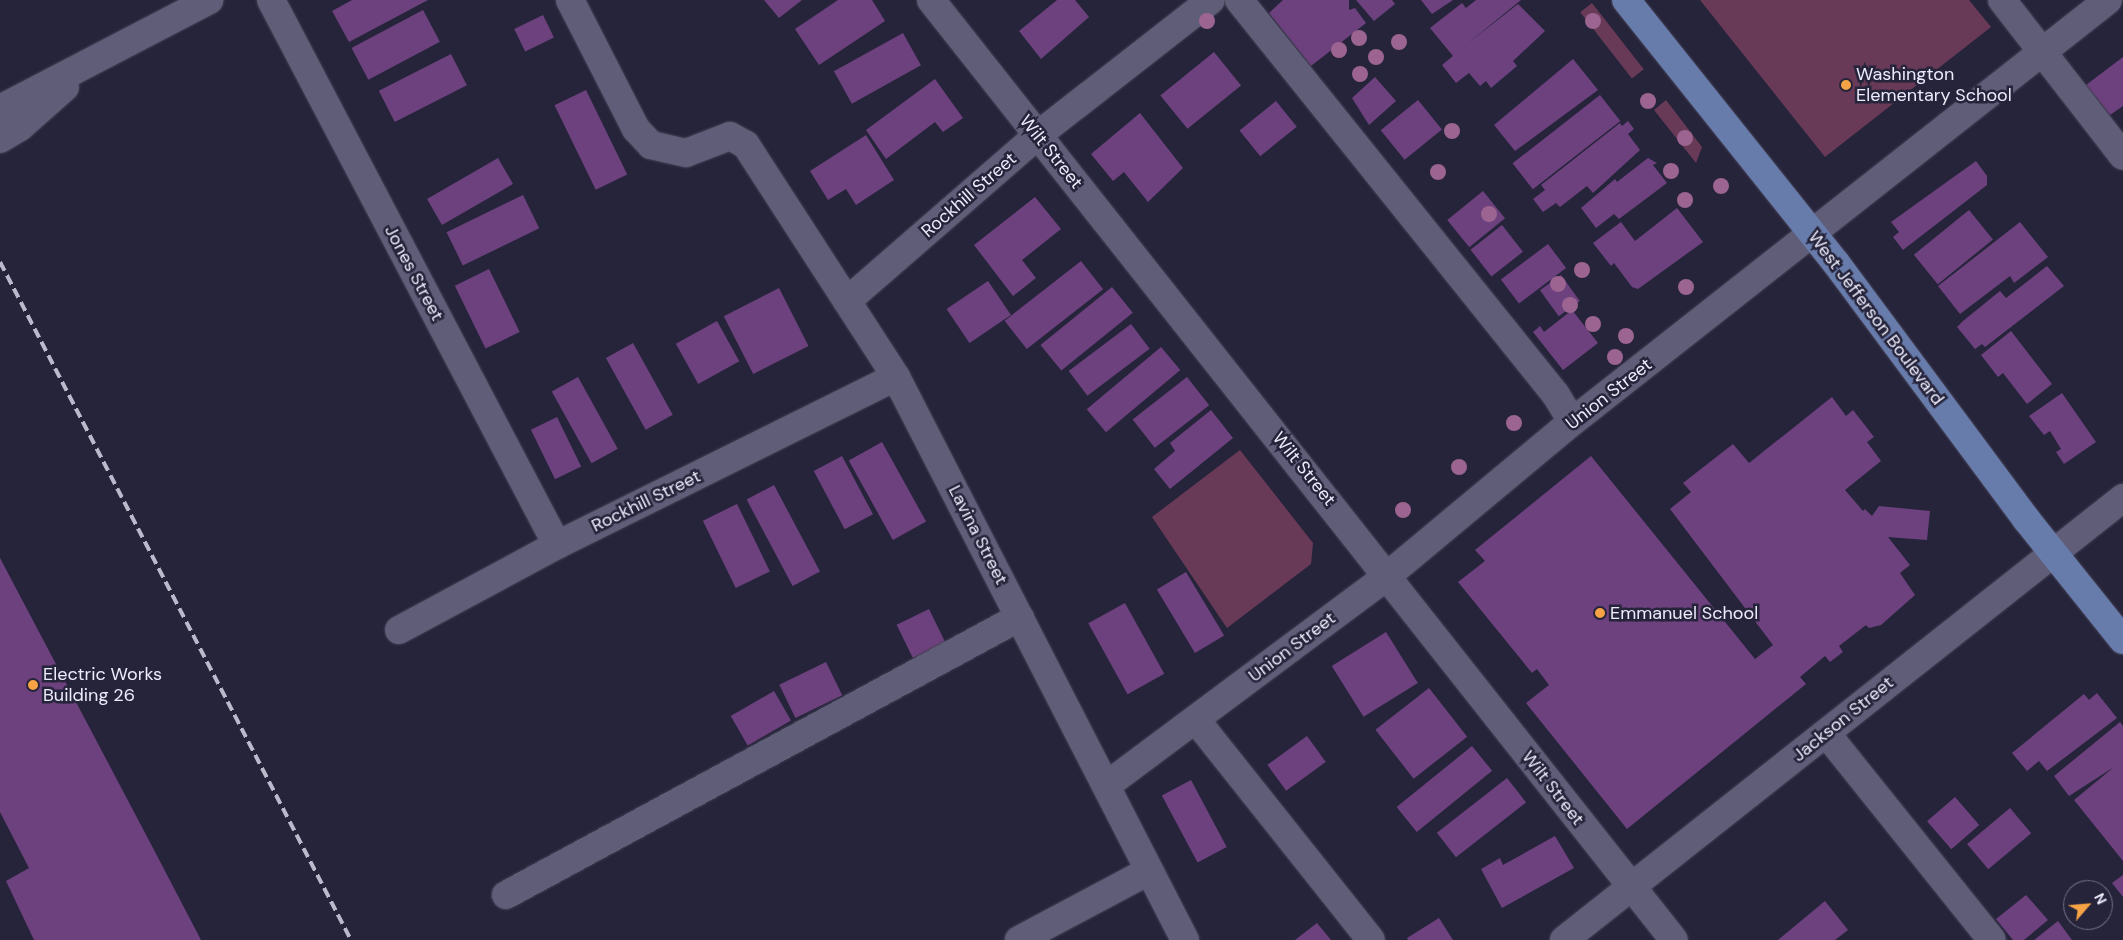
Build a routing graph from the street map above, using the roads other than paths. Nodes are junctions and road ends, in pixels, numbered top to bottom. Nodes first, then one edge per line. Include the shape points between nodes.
1 (209, 0) edge
2 (271, 0) edge
3 (570, 0) edge
4 (931, 0) edge
5 (1211, 0) edge
6 (1239, 0) edge
7 (1626, 0) edge
8 (2002, 0) edge
9 (2108, 0) edge
10 (2041, 53) junction
11 (90, 64) junction
12 (0, 109) edge
13 (1038, 135) junction
14 (0, 139) edge
15 (2123, 156) edge
16 (1812, 233) junction
17 (848, 301) junction
18 (896, 377) junction
19 (1572, 422) junction
20 (2123, 498) edge
21 (557, 546) junction
22 (2053, 552) junction
23 (1387, 576) junction
24 (1020, 617) junction
25 (399, 630) dead end
26 (2123, 640) edge
27 (1196, 720) junction
28 (1826, 732) junction
29 (1107, 785) junction
30 (1149, 871) junction
31 (1631, 887) junction
32 (506, 895) dead end
33 (1019, 940) edge
34 (1185, 940) edge
35 (1371, 940) edge
36 (1564, 940) edge
37 (1674, 940) edge
38 (1992, 940) edge

1 - 11 street
2 - 21 street, Jones Street
3 - 17 street, Lavina Street via 636,129 651,145 686,153 730,136 746,145
4 - 13 street, Wilt Street
5 - 13 street, Rockhill Street
6 - 19 street via 1556,395
7 - 16 main road, West Jefferson Boulevard
8 - 10 street
9 - 10 street, Union Street
10 - 15 street
10 - 16 street, Union Street
11 - 12 street
11 - 14 street via 20,128
13 - 17 street, Rockhill Street
13 - 23 street, Wilt Street
16 - 19 street, Union Street
16 - 22 main road, West Jefferson Boulevard
17 - 18 street, Lavina Street
18 - 21 street, Rockhill Street
18 - 24 street, Lavina Street
19 - 23 street, Union Street
20 - 22 street, Jackson Street
21 - 25 street, Rockhill Street
22 - 26 main road, West Jefferson Boulevard
22 - 28 street, Jackson Street
23 - 27 street, Union Street
23 - 31 street, Wilt Street
24 - 29 street, Lavina Street
24 - 32 street
27 - 29 street, Union Street
27 - 35 street
28 - 31 street, Jackson Street
28 - 38 street
29 - 30 street, Lavina Street
30 - 33 street
30 - 34 street, Lavina Street
31 - 36 street, Jackson Street
31 - 37 street, Wilt Street

